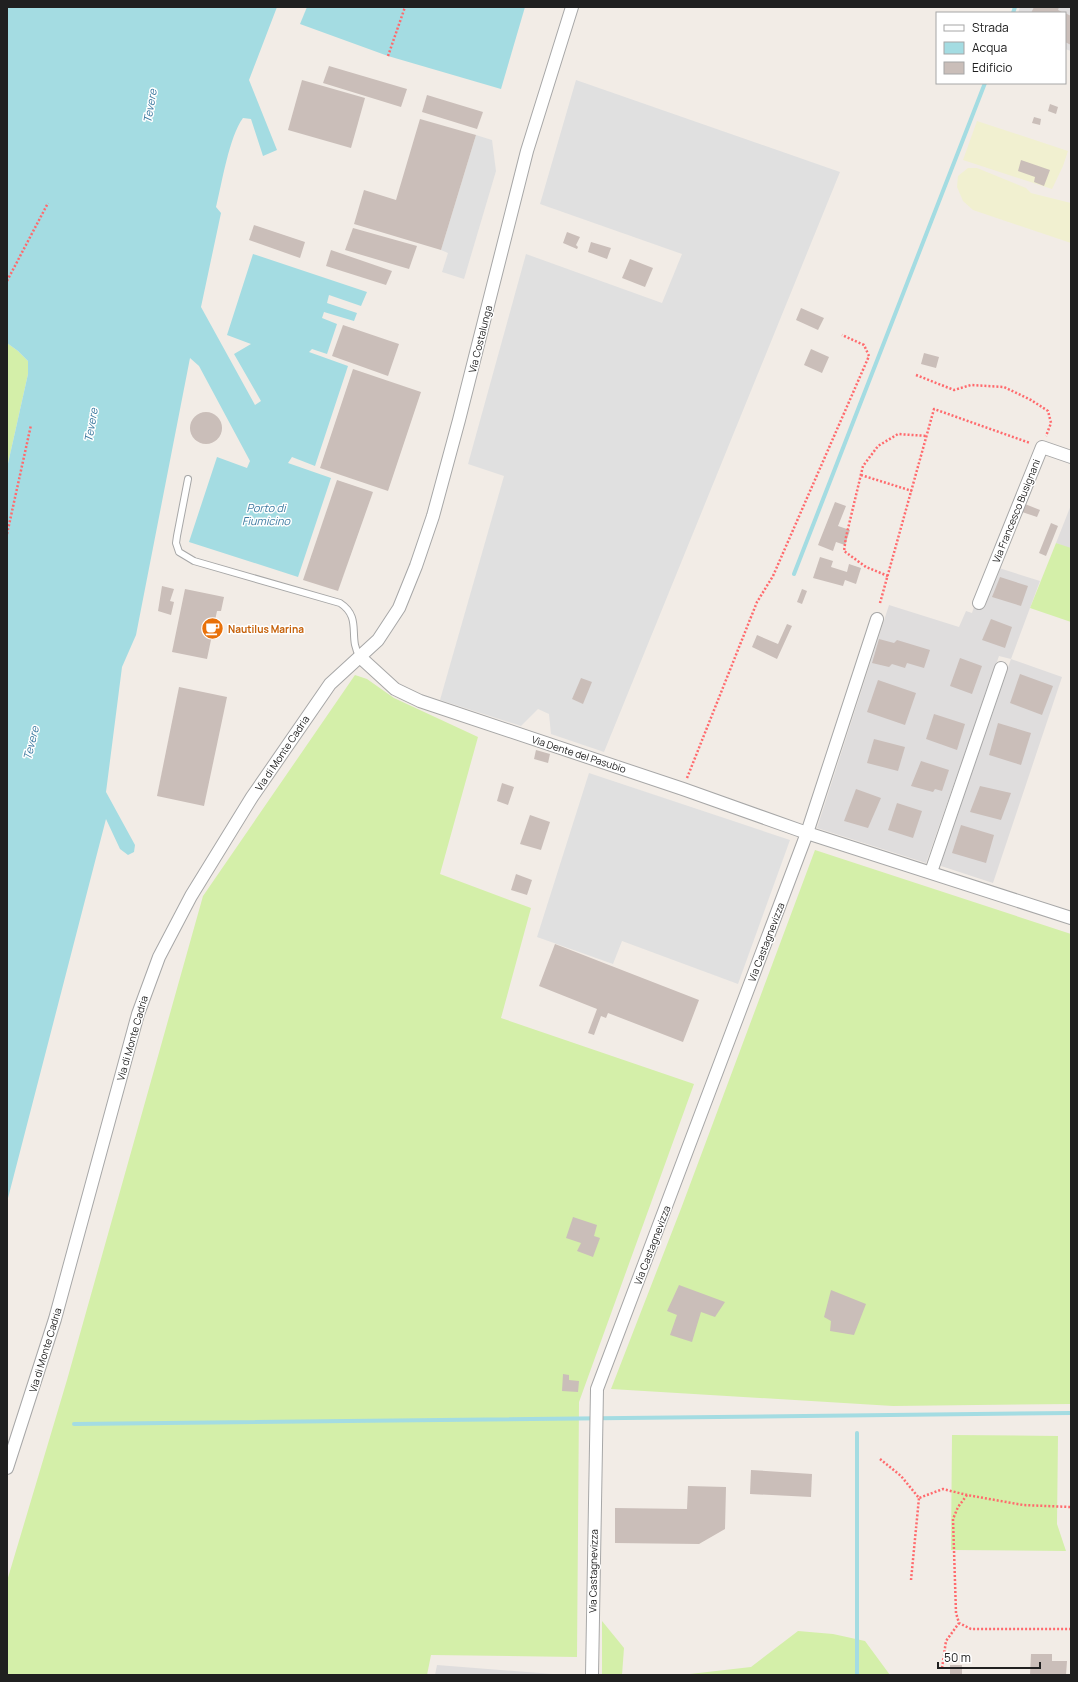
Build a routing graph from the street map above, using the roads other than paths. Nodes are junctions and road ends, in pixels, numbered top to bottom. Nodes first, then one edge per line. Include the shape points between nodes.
1 (572, 7) edge
2 (1071, 457) edge
3 (188, 479) dead end
4 (979, 603) dead end
5 (877, 620) dead end
6 (360, 657) junction
7 (1001, 668) dead end
8 (807, 833) junction
9 (931, 872) junction
10 (1071, 918) edge
11 (7, 1468) edge
12 (592, 1675) edge

1 - 6 street, Via Costalunga via 527,151 428,532 398,608 378,640
2 - 4 street, Via Francesco Busignani via 1042,448
3 - 6 lane via 176,543 179,552 194,561 340,603 352,614 355,647
5 - 8 street, Via Castagnevizza
6 - 8 street, Via Dente del Pasubio via 395,689 420,701
6 - 11 street, Via di Monte Cadria via 330,684 261,784 201,879 159,957 138,1014 56,1312
7 - 9 street
8 - 9 street
8 - 12 street, Via Castagnevizza via 597,1389
9 - 10 street

